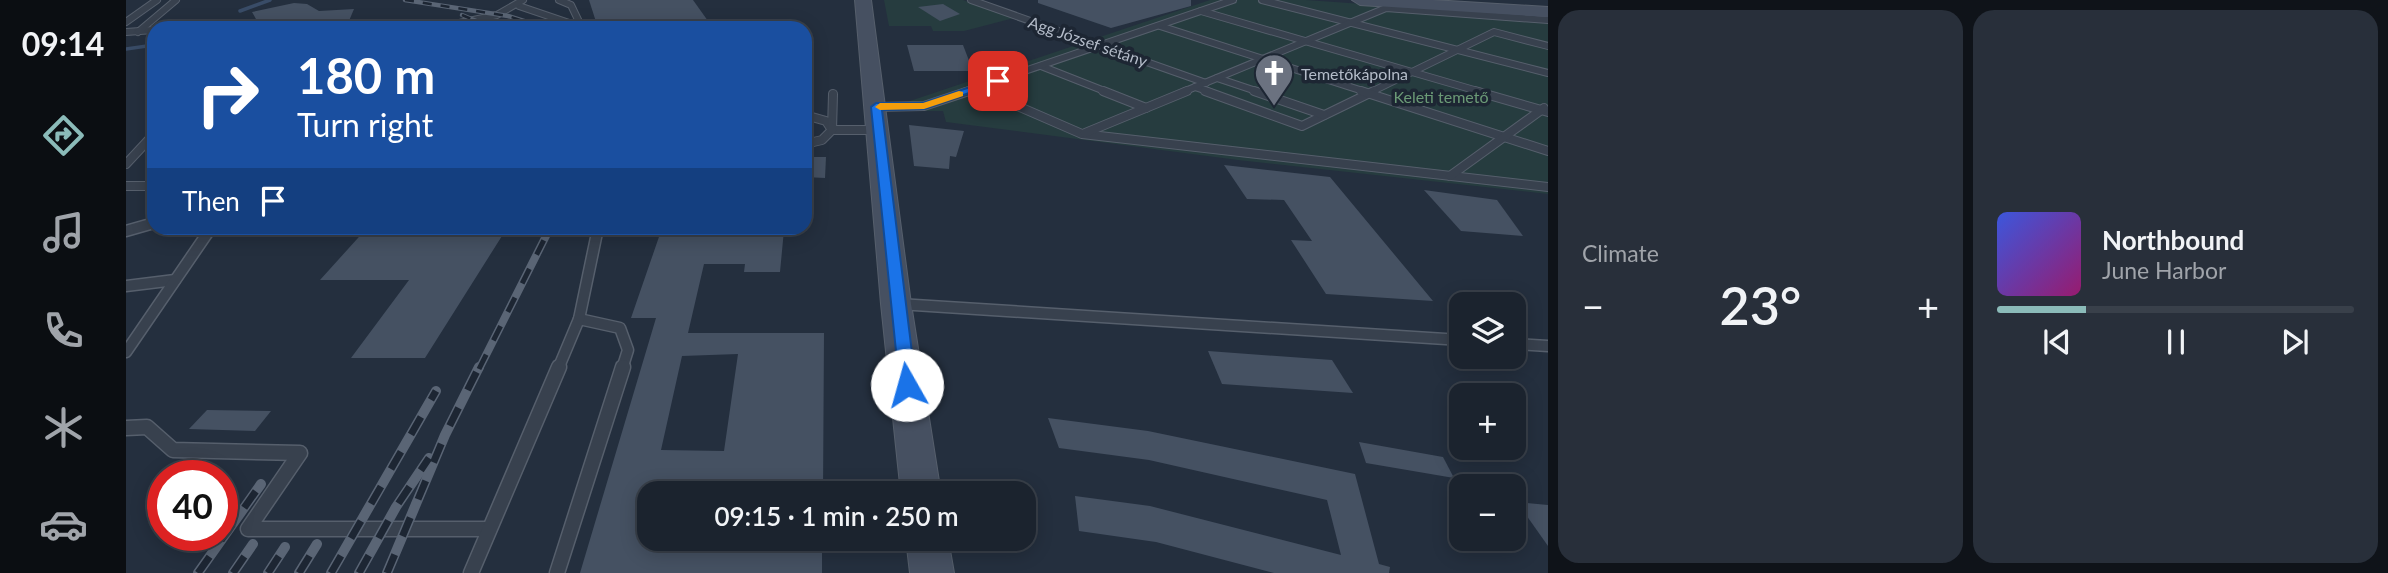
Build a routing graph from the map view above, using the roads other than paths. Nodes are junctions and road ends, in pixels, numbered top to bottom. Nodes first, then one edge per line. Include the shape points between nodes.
1 (157, 0) edge
2 (176, 0) edge
3 (559, 0) edge
4 (863, 0) edge
5 (971, 0) edge
6 (1233, 0) edge
7 (1262, 0) edge
8 (1360, 0) edge
9 (521, 3) edge
10 (1201, 11) junction
11 (1548, 12) edge
12 (1548, 20) edge
13 (151, 21) edge
14 (460, 21) edge
15 (566, 21) edge
16 (579, 21) edge
17 (126, 22) edge
18 (1351, 23) junction
19 (147, 24) edge
20 (1160, 26) junction
21 (147, 31) edge
22 (138, 32) junction
23 (126, 33) edge
24 (1306, 41) junction
25 (1102, 46) junction
26 (1548, 46) edge
27 (1457, 50) junction
28 (1264, 59) junction
29 (1041, 66) junction
30 (1411, 72) junction
31 (1548, 73) edge
32 (1217, 78) junction
33 (1206, 83) junction
34 (1195, 87) junction
35 (977, 88) junction
36 (1368, 92) junction
37 (833, 94) dead end
38 (1146, 108) junction
39 (1546, 109) edge
40 (1324, 115) junction
41 (812, 117) edge
42 (878, 118) junction
43 (832, 130) junction
44 (1082, 134) junction
45 (1504, 136) junction
46 (147, 142) edge
47 (812, 142) edge
48 (1548, 151) edge
49 (126, 164) edge
50 (1450, 176) junction
51 (126, 186) edge
52 (147, 186) edge
53 (1548, 187) edge
54 (147, 224) edge
55 (126, 225) edge
56 (147, 225) edge
57 (126, 231) edge
58 (207, 235) edge
59 (597, 235) edge
60 (175, 280) junction
61 (126, 286) edge
62 (896, 304) junction
63 (579, 319) junction
64 (1449, 339) edge
65 (1526, 345) edge
66 (1548, 346) edge
67 (126, 352) edge
68 (126, 429) edge
69 (919, 481) edge
70 (489, 528) junction
71 (929, 551) edge
72 (471, 573) edge
73 (556, 573) edge
74 (932, 573) edge

1 - 17 lane
2 - 13 lane
3 - 16 lane via 572,5
4 - 42 street
5 - 25 lane, Agg József sétány
6 - 10 lane
7 - 18 lane
8 - 11 street
9 - 14 lane
9 - 15 lane
10 - 20 lane
10 - 24 lane
12 - 18 lane via 1386,8
18 - 24 lane
18 - 27 lane
19 - 22 lane
20 - 25 lane
20 - 28 lane
21 - 22 lane
22 - 23 lane
24 - 28 lane
24 - 30 lane
25 - 29 lane
25 - 33 lane, Agg József sétány
26 - 27 lane via 1494,32
27 - 30 lane
27 - 31 lane
28 - 32 lane
28 - 36 lane
29 - 35 lane
29 - 38 lane
30 - 36 lane
30 - 39 lane
32 - 33 lane
32 - 40 lane
33 - 34 lane
34 - 38 lane
34 - 40 lane via 1302,126
35 - 42 lane
35 - 44 lane
36 - 40 lane
36 - 45 lane
37 - 43 lane
38 - 44 lane
39 - 45 lane
41 - 43 lane via 826,121
42 - 43 lane
42 - 62 street
43 - 47 lane
44 - 50 lane
45 - 48 lane
45 - 50 lane
46 - 49 lane
50 - 53 lane
51 - 52 lane
54 - 55 lane
56 - 57 lane
58 - 60 lane
59 - 63 lane
60 - 61 lane
60 - 67 lane
62 - 64 lane
62 - 69 street
63 - 70 lane
63 - 73 lane via 620,328 628,350
65 - 66 lane
68 - 70 lane via 147,427 173,450 300,453 248,529
70 - 72 lane
71 - 74 street

